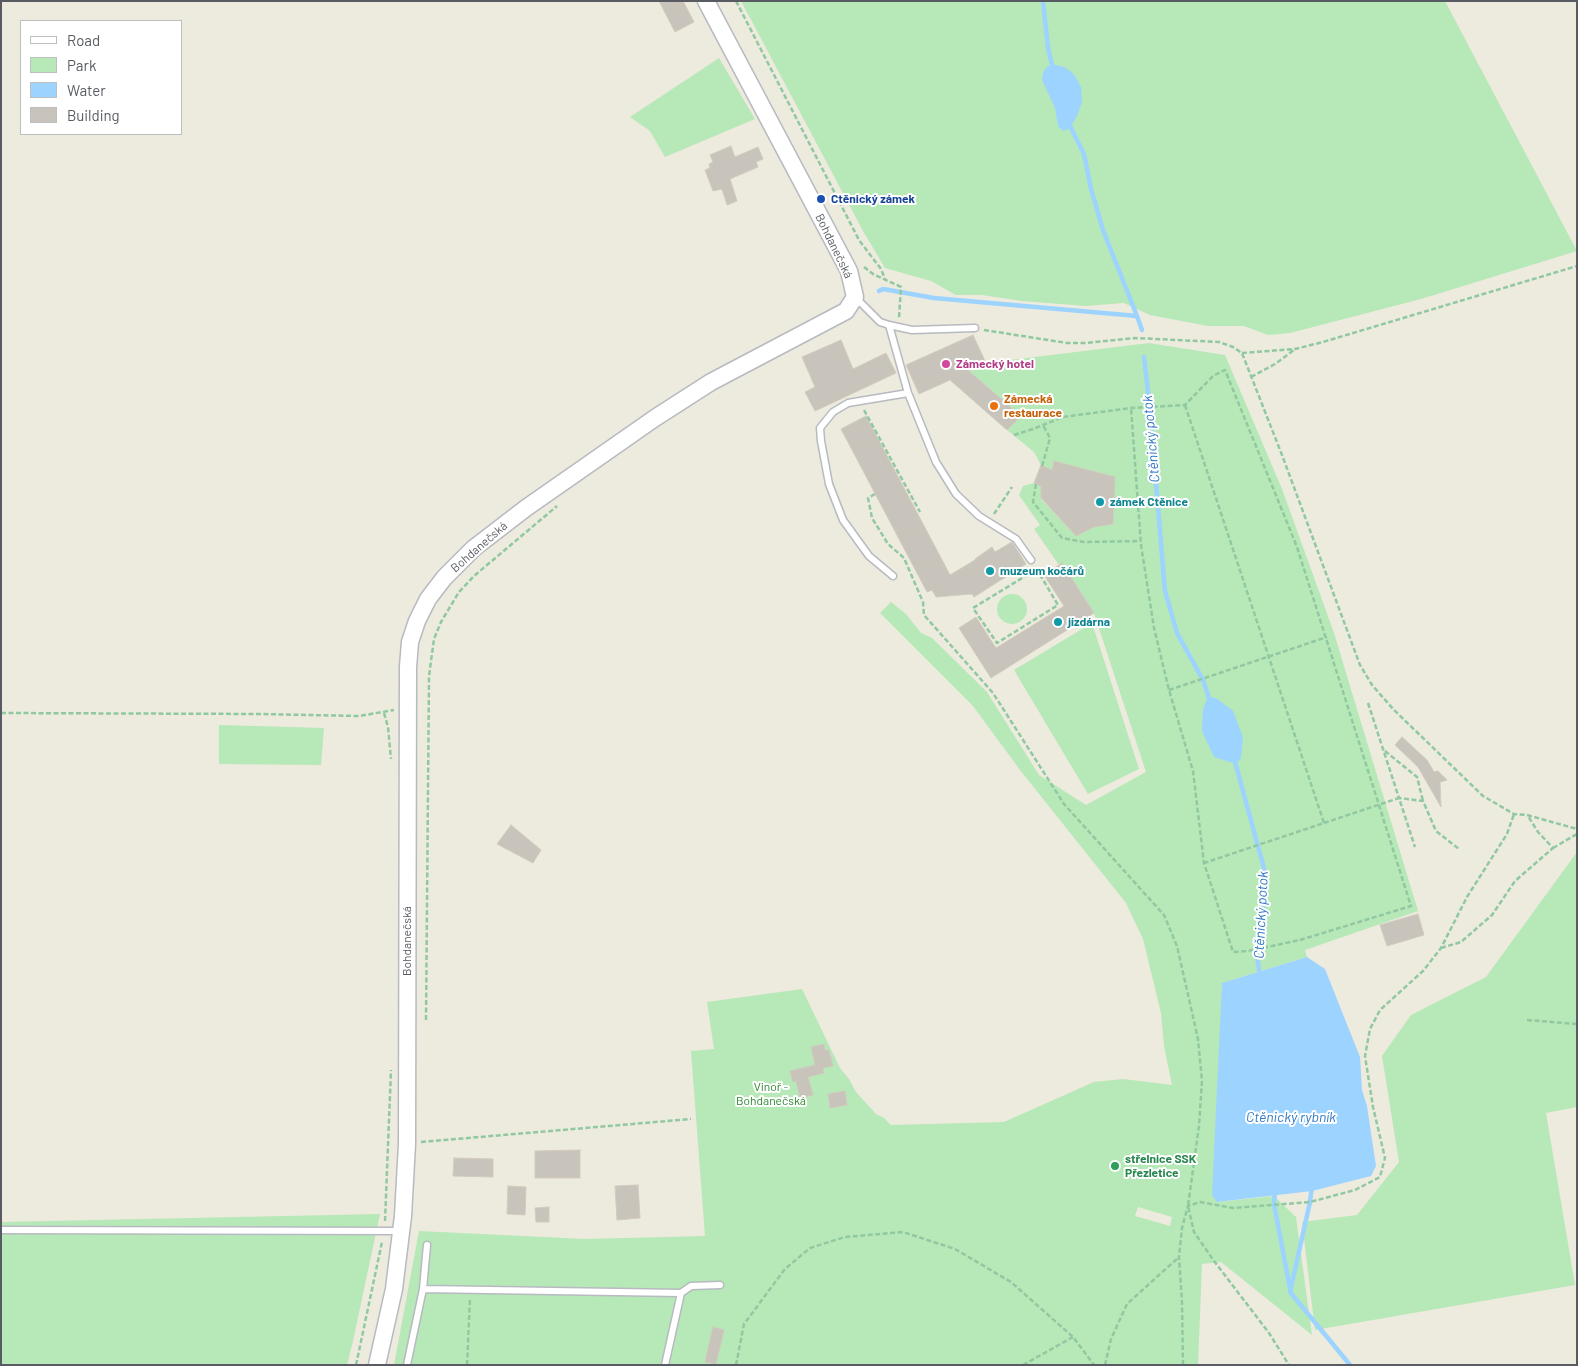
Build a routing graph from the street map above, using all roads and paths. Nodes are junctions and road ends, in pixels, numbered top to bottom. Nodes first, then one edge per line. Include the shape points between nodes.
1 (706, 1) edge
2 (736, 1) edge
3 (1577, 266) edge
4 (885, 279) dead end
5 (902, 290) dead end
6 (856, 297) junction
7 (889, 325) junction
8 (899, 327) junction
9 (975, 328) joint
10 (1295, 349) junction
11 (1242, 353) junction
12 (1251, 377) junction
13 (908, 393) junction
14 (1184, 405) junction
15 (1131, 408) junction
16 (864, 410) dead end
17 (1043, 425) junction
18 (1014, 435) dead end
19 (1042, 466) dead end
20 (1036, 484) dead end
21 (1012, 487) dead end
22 (875, 494) dead end
23 (562, 502) dead end
24 (920, 512) dead end
25 (995, 512) dead end
26 (1141, 541) junction
27 (1032, 560) joint
28 (1037, 569) junction
29 (893, 576) dead end
30 (1327, 637) junction
31 (1268, 658) junction
32 (1169, 690) junction
33 (1368, 703) dead end
34 (408, 707) junction
35 (1, 713) edge
36 (384, 713) junction
37 (1383, 750) junction
38 (391, 760) dead end
39 (1399, 798) junction
40 (1423, 801) junction
41 (1380, 804) junction
42 (1514, 814) junction
43 (1527, 816) junction
44 (1324, 823) junction
45 (1577, 829) edge
46 (1577, 834) edge
47 (1415, 847) dead end
48 (1553, 848) junction
49 (1459, 849) dead end
50 (1204, 863) junction
51 (1441, 948) junction
52 (426, 1020) dead end
53 (1527, 1020) dead end
54 (1577, 1024) edge
55 (391, 1069) dead end
56 (691, 1119) dead end
57 (407, 1144) junction
58 (1188, 1206) junction
59 (1, 1230) edge
60 (393, 1231) junction
61 (427, 1245) dead end
62 (1179, 1257) junction
63 (720, 1285) dead end
64 (423, 1289) junction
65 (470, 1290) junction
66 (681, 1293) junction
67 (1072, 1337) junction
68 (356, 1365) edge
69 (377, 1365) edge
70 (407, 1365) edge
71 (467, 1365) edge
72 (665, 1365) edge
73 (736, 1365) edge
74 (1023, 1365) edge
75 (1094, 1365) edge
76 (1105, 1365) edge
77 (1183, 1365) edge
78 (1289, 1365) edge

1 - 6 street, Bohdanečská via 849,271
2 - 4 path via 859,240 881,268
3 - 10 path
5 - 8 path
6 - 7 lane via 880,322
6 - 34 street, Bohdanečská via 846,311 712,382 655,418 474,548 444,578 417,621 410,642
7 - 8 lane
7 - 13 lane
8 - 9 lane via 927,330
9 - 11 path via 1066,343 1135,338 1219,342
10 - 11 path
10 - 12 path
11 - 12 path
12 - 42 path via 1360,665 1372,685 1483,796
13 - 27 lane via 936,462 956,494 979,516 1016,539
13 - 29 lane via 848,403 833,412 820,428 829,484 843,520 869,556
14 - 15 path
14 - 30 path via 1213,376 1225,370 1297,546
14 - 31 path
15 - 17 path via 1063,417
15 - 26 path
16 - 24 path
17 - 18 path
17 - 19 path via 1050,438
20 - 26 path via 1034,502 1062,538 1084,542
21 - 25 path
22 - 58 path via 868,498 872,518 888,544 904,558 923,602 924,615 993,693 1064,804 1164,915 1177,946 1198,1039 1202,1082
23 - 52 path via 469,582 449,606 434,639 429,676
26 - 32 path via 1154,628
27 - 28 path
28 - 28 path via 1058,605 997,643 973,608
30 - 31 path
30 - 41 path
31 - 32 path
31 - 44 path
32 - 50 path via 1193,771
33 - 37 path
34 - 36 path
34 - 57 street, Bohdanečská
35 - 36 path via 359,716
36 - 38 path
37 - 39 path
37 - 40 path via 1417,777
39 - 40 path
39 - 41 path
39 - 47 path
40 - 49 path via 1436,832
41 - 44 path
41 - 50 path via 1411,906 1300,940 1233,952
42 - 43 path
42 - 51 path via 1507,834 1467,898
43 - 45 path
43 - 48 path
44 - 50 path
46 - 48 path
48 - 51 path via 1515,881 1492,915 1480,926 1461,942
51 - 58 path via 1423,971 1380,1010 1370,1029 1365,1056 1385,1158 1380,1177 1355,1190 1310,1202 1233,1208 1200,1202
53 - 54 path
55 - 60 path
56 - 57 path
57 - 60 street, Bohdanečská
58 - 62 path
58 - 78 path via 1194,1232 1270,1333
59 - 60 lane
60 - 68 path
60 - 69 street, Bohdanečská via 394,1289
61 - 64 lane
62 - 76 path via 1127,1304 1111,1339
62 - 77 path
63 - 66 lane via 691,1286
64 - 65 lane
64 - 70 lane
65 - 66 lane
65 - 71 path
66 - 72 lane
67 - 73 path via 1012,1282 955,1249 903,1232 845,1237 810,1248 785,1269 744,1324
67 - 74 path
67 - 75 path

